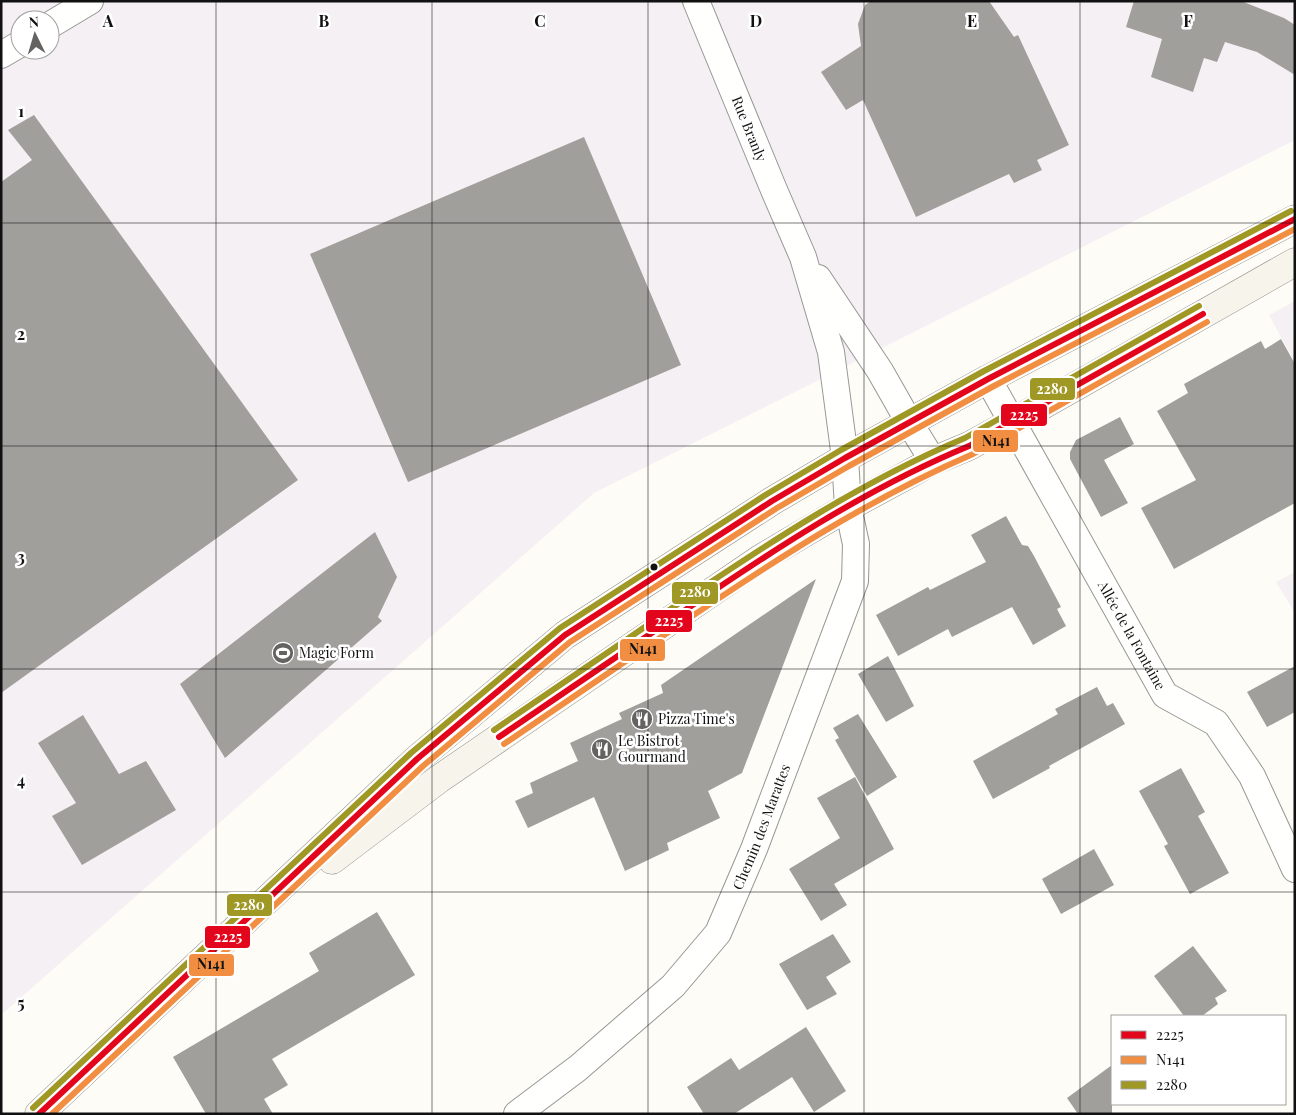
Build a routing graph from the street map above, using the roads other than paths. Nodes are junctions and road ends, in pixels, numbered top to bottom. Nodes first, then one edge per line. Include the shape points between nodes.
1 (90, 1) edge
2 (696, 1) edge
3 (60, 20) edge
4 (1295, 219) edge
5 (803, 257) junction
6 (1295, 262) edge
7 (988, 380) junction
8 (909, 422) junction
9 (1011, 423) junction
10 (845, 458) junction
11 (933, 461) junction
12 (848, 507) junction
13 (1295, 869) edge
14 (217, 947) junction
15 (39, 1114) edge
16 (516, 1114) edge

1 - 3 street
2 - 5 street, Rue Branly
4 - 7 main road
5 - 8 street, Rue Branly via 880,371
5 - 10 street, Rue Branly via 831,352
6 - 9 main road
7 - 8 main road
7 - 9 street, Allée de la Fontaine
8 - 10 main road
8 - 11 street, Rue Branly
9 - 11 main road
9 - 13 street, Allée de la Fontaine via 1165,695 1216,723 1252,776
10 - 12 street, Chemin des Marattes
10 - 14 main road via 772,501 565,635 417,759
11 - 12 main road
12 - 14 main road via 760,558 439,779
12 - 16 street, Chemin des Marattes via 856,544 855,581 758,840 718,932 673,986 578,1068
14 - 15 main road

